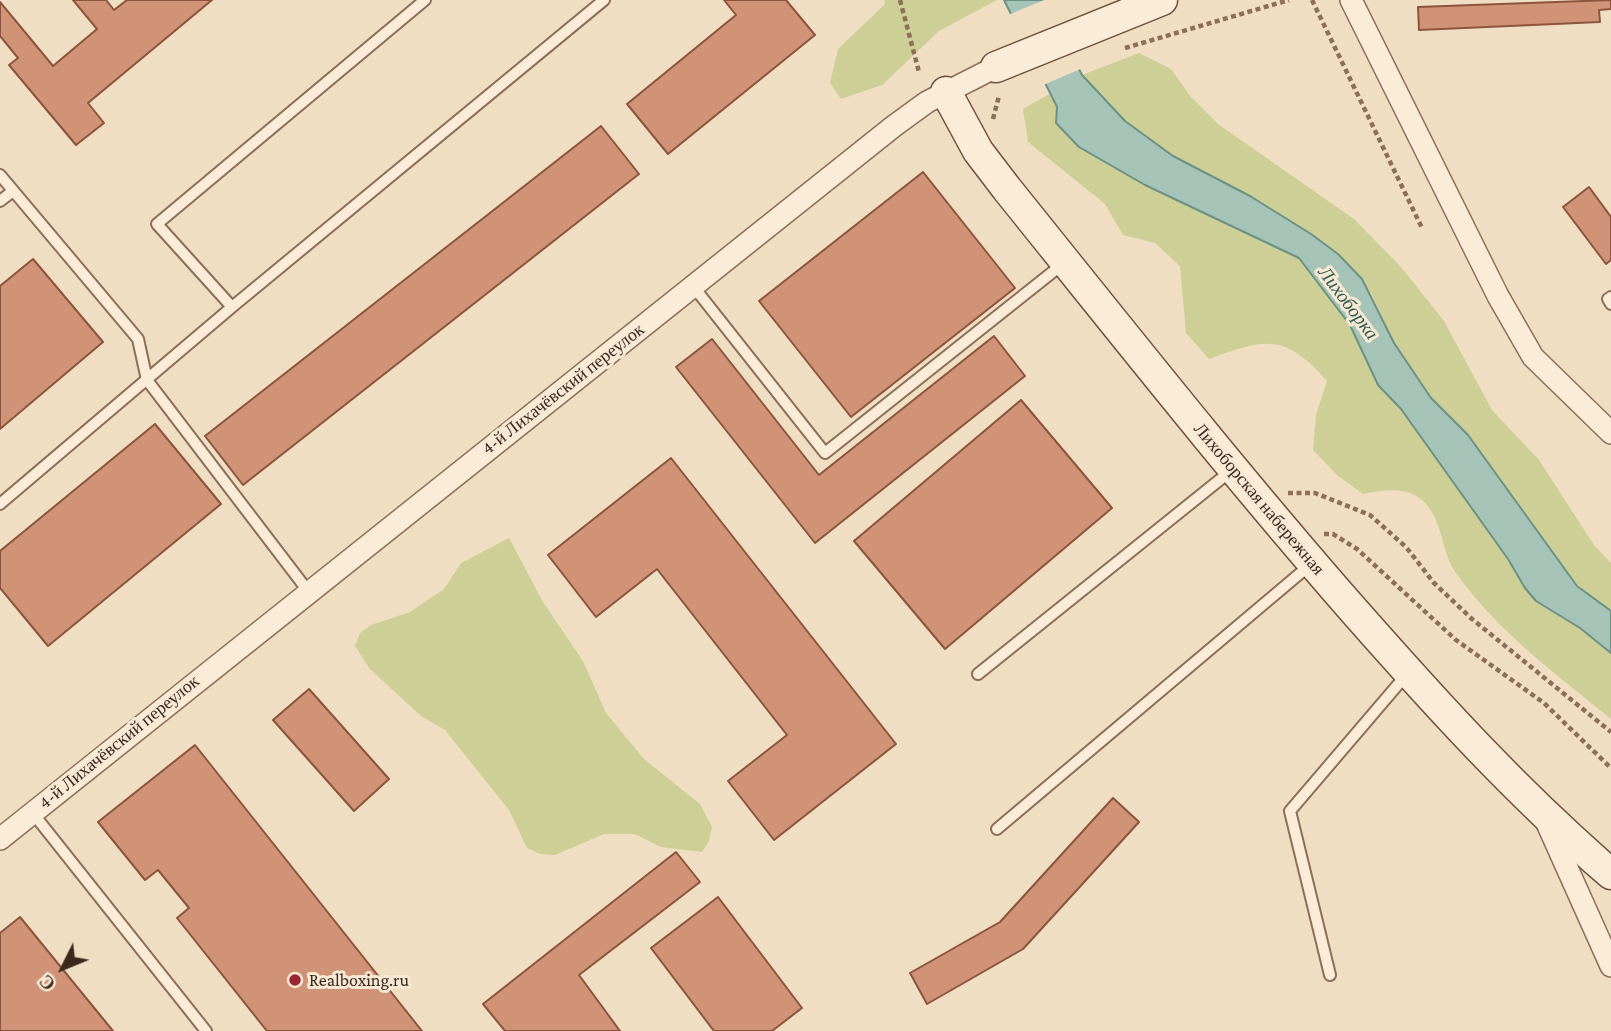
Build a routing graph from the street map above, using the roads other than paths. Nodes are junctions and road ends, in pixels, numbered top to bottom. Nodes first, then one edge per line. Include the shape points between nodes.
1 (425, 0) edge
2 (604, 0) edge
3 (1162, 0) edge
4 (1350, 0) edge
5 (996, 67) joint
6 (946, 92) junction
7 (0, 175) edge
8 (13, 191) junction
9 (0, 201) edge
10 (1066, 262) junction
11 (692, 286) junction
12 (1611, 297) edge
13 (1611, 304) edge
14 (232, 307) junction
15 (147, 380) junction
16 (1611, 433) edge
17 (1232, 470) junction
18 (0, 504) edge
19 (1312, 563) junction
20 (308, 591) junction
21 (1408, 672) junction
22 (978, 674) dead end
23 (32, 812) junction
24 (1544, 816) junction
25 (996, 829) dead end
26 (0, 838) edge
27 (1611, 874) edge
28 (1610, 958) edge
29 (1330, 975) dead end
30 (206, 1031) edge

1 - 14 lane via 157,224
2 - 14 lane
3 - 5 street, 4-й Лихачёвский переулок
4 - 16 street via 1497,296 1533,357
5 - 6 street, 4-й Лихачёвский переулок
6 - 10 street, Лихоборская набережная via 978,151
6 - 11 street, 4-й Лихачёвский переулок via 894,126
7 - 8 lane
8 - 9 lane
8 - 15 lane via 138,339
10 - 11 lane via 825,453
10 - 17 street, Лихоборская набережная
11 - 20 street, 4-й Лихачёвский переулок
12 - 13 lane
14 - 15 lane
15 - 18 lane
15 - 20 lane
17 - 19 street, Лихоборская набережная
17 - 22 lane
19 - 21 street, Лихоборская набережная
19 - 25 lane
20 - 23 street, 4-й Лихачёвский переулок
21 - 24 street, Лихоборская набережная
21 - 29 lane via 1290,811
23 - 26 street, 4-й Лихачёвский переулок
23 - 30 lane
24 - 27 street, Лихоборская набережная
24 - 28 street

